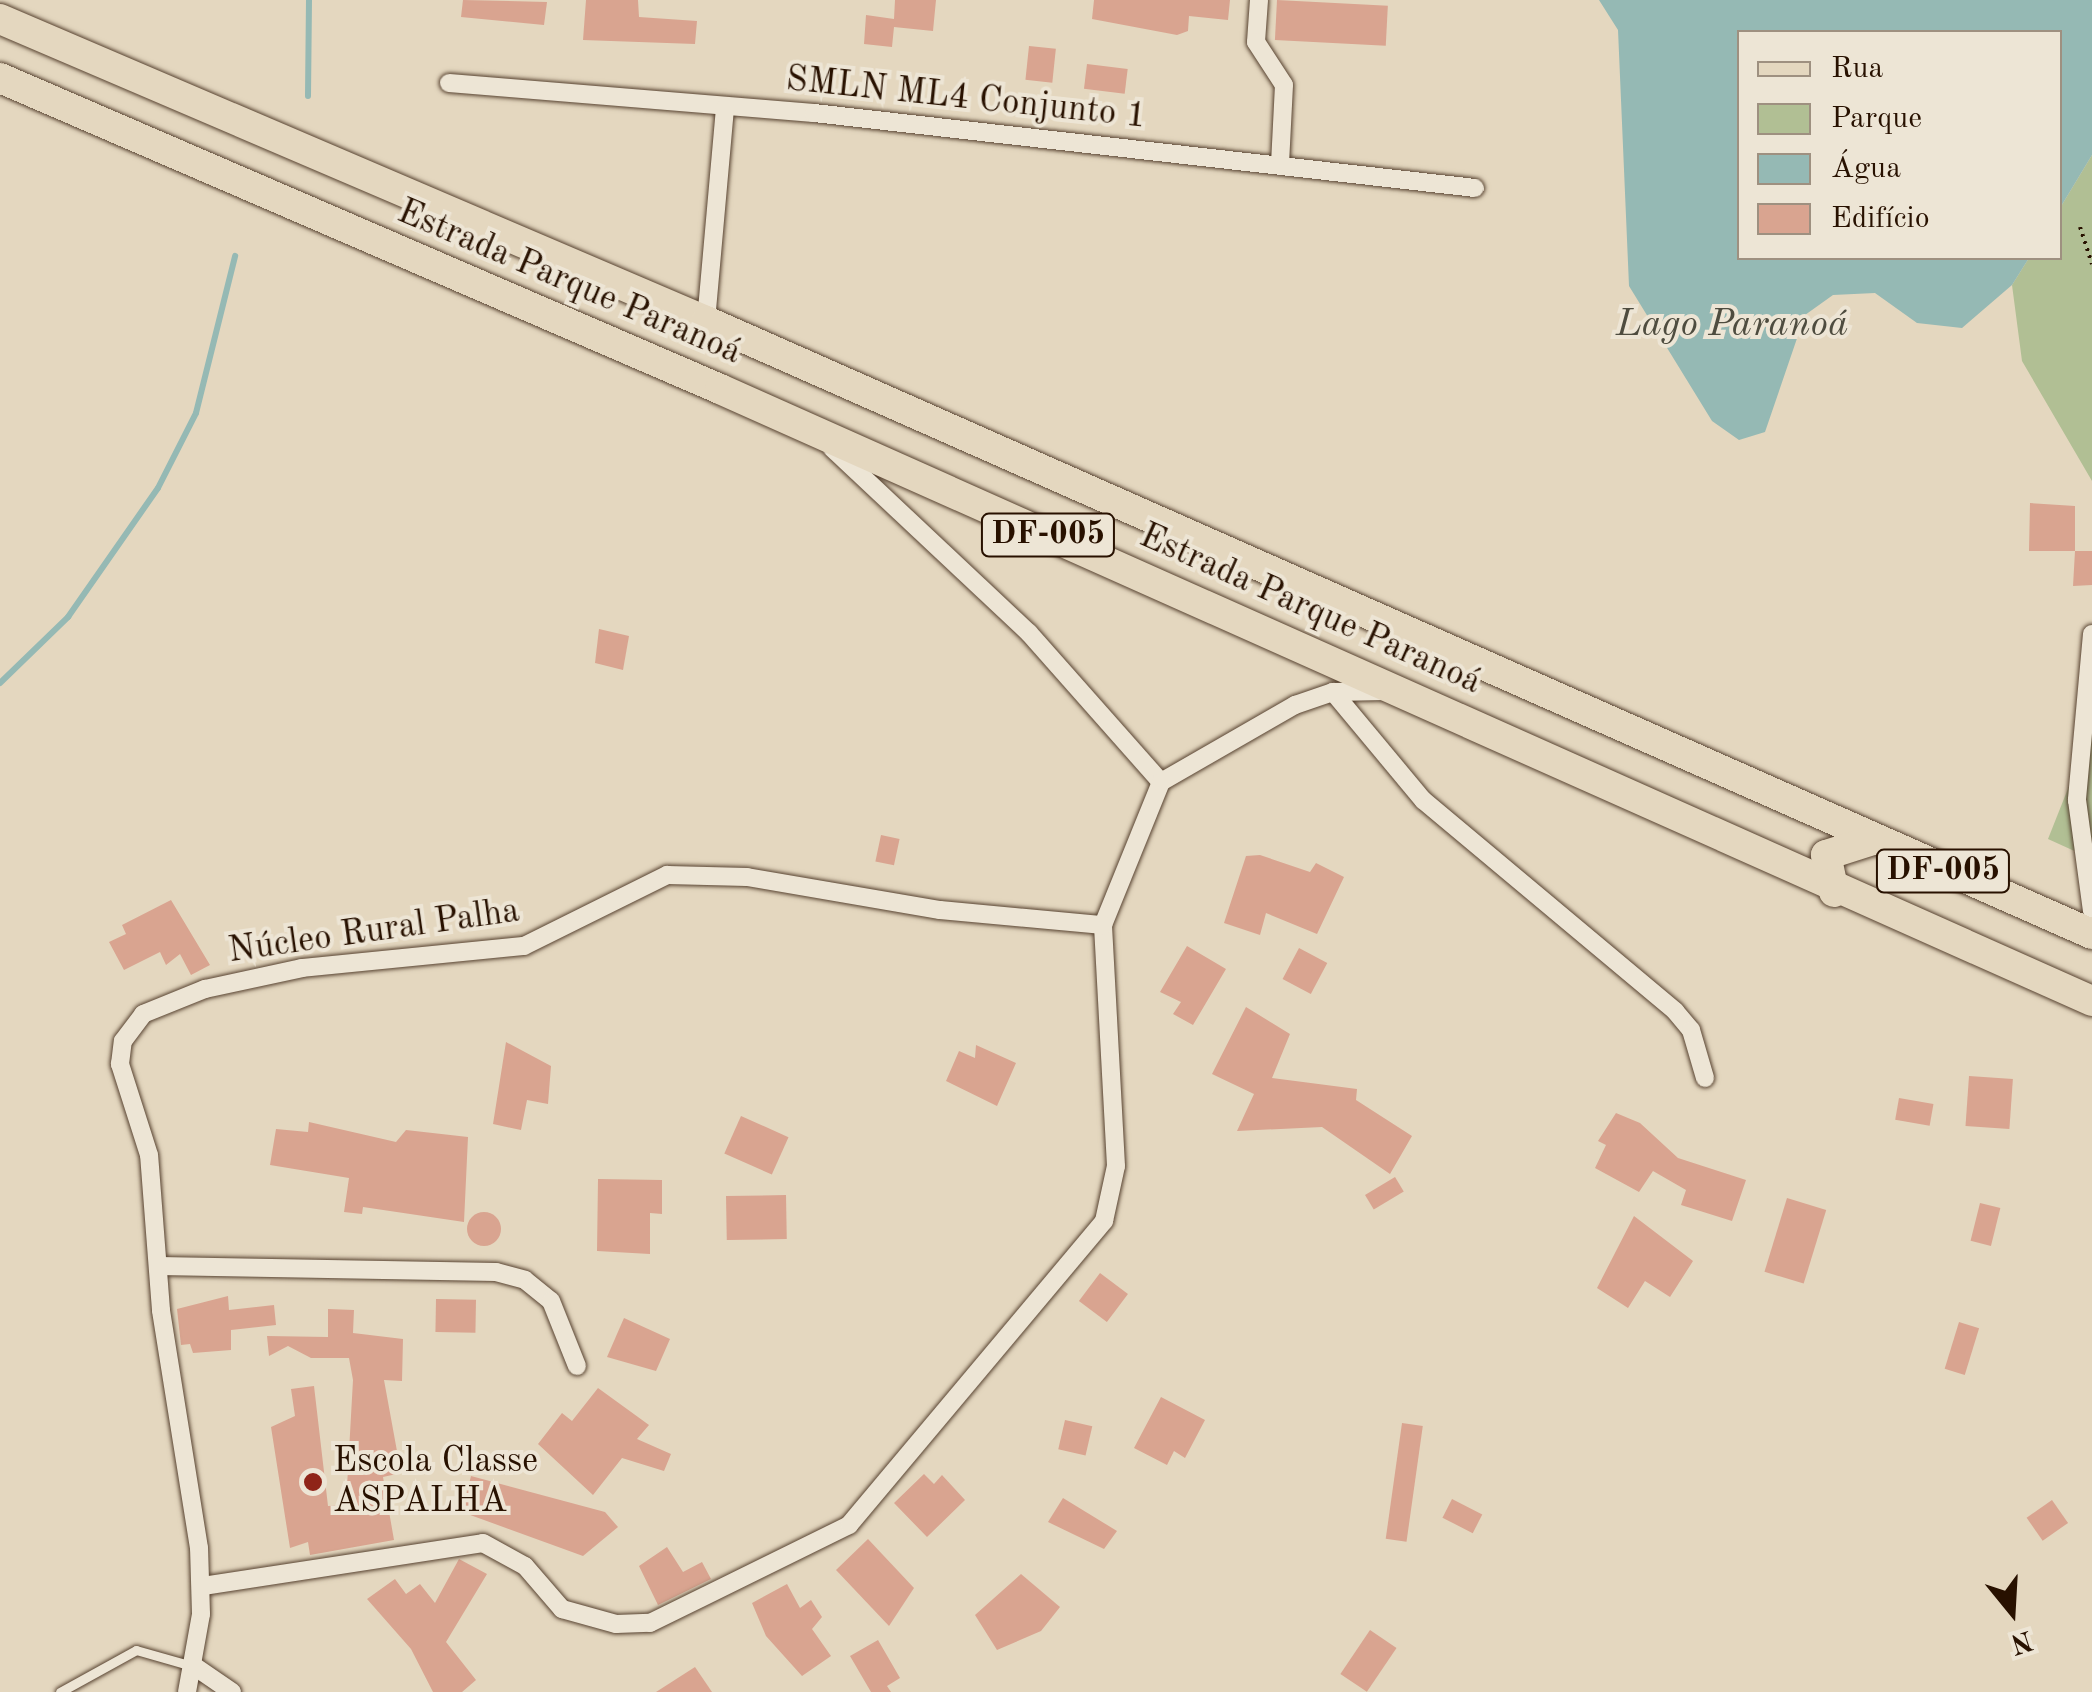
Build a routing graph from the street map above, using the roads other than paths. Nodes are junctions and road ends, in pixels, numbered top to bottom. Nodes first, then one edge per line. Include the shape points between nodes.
1 (1259, 0) edge
2 (0, 19) edge
3 (0, 78) edge
4 (448, 83) dead end
5 (725, 108) junction
6 (1280, 166) junction
7 (1475, 188) dead end
8 (706, 321) junction
9 (816, 433) junction
10 (2092, 634) edge
11 (1402, 691) junction
12 (1333, 692) junction
13 (1161, 782) junction
14 (1870, 841) junction
15 (1834, 892) junction
16 (2092, 911) edge
17 (1102, 925) junction
18 (2092, 934) edge
19 (2092, 1001) edge
20 (1705, 1078) dead end
21 (159, 1266) junction
22 (578, 1366) dead end
23 (203, 1586) junction
24 (194, 1666) junction
25 (60, 1692) edge
26 (186, 1692) edge
27 (232, 1692) edge

1 - 6 street via 1256,42 1284,85
2 - 8 main road, Estrada Parque Paranoá / DF-005
3 - 9 main road, Estrada Parque Paranoá / DF-005
4 - 5 street, SMLN ML4 Conjunto 1
5 - 6 street, SMLN ML4 Conjunto 1
5 - 8 street
6 - 7 street, SMLN ML4 Conjunto 1
8 - 14 main road, Estrada Parque Paranoá / DF-005
9 - 11 main road, Estrada Parque Paranoá / DF-005
9 - 13 street via 1030,633
10 - 16 street via 2077,800
11 - 12 street
11 - 15 main road, Estrada Parque Paranoá / DF-005
12 - 13 street
12 - 20 street via 1423,800 1675,1011 1696,1041
13 - 17 street
14 - 15 main road via 1826,855
14 - 18 main road, Estrada Parque Paranoá / DF-005
15 - 19 main road, Estrada Parque Paranoá / DF-005
17 - 21 street, Núcleo Rural Palha via 940,910 702,872 617,894 524,946 302,968 182,996 143,1014 123,1040 120,1064 149,1155
17 - 23 street via 1116,1166 1104,1221 850,1525 650,1623 616,1624 562,1608 525,1566 483,1543
21 - 22 street via 496,1272 525,1280 551,1301
21 - 23 street, Núcleo Rural Palha
23 - 24 street, Núcleo Rural Palha
24 - 25 lane via 136,1650
24 - 26 street, Núcleo Rural Palha
24 - 27 street

